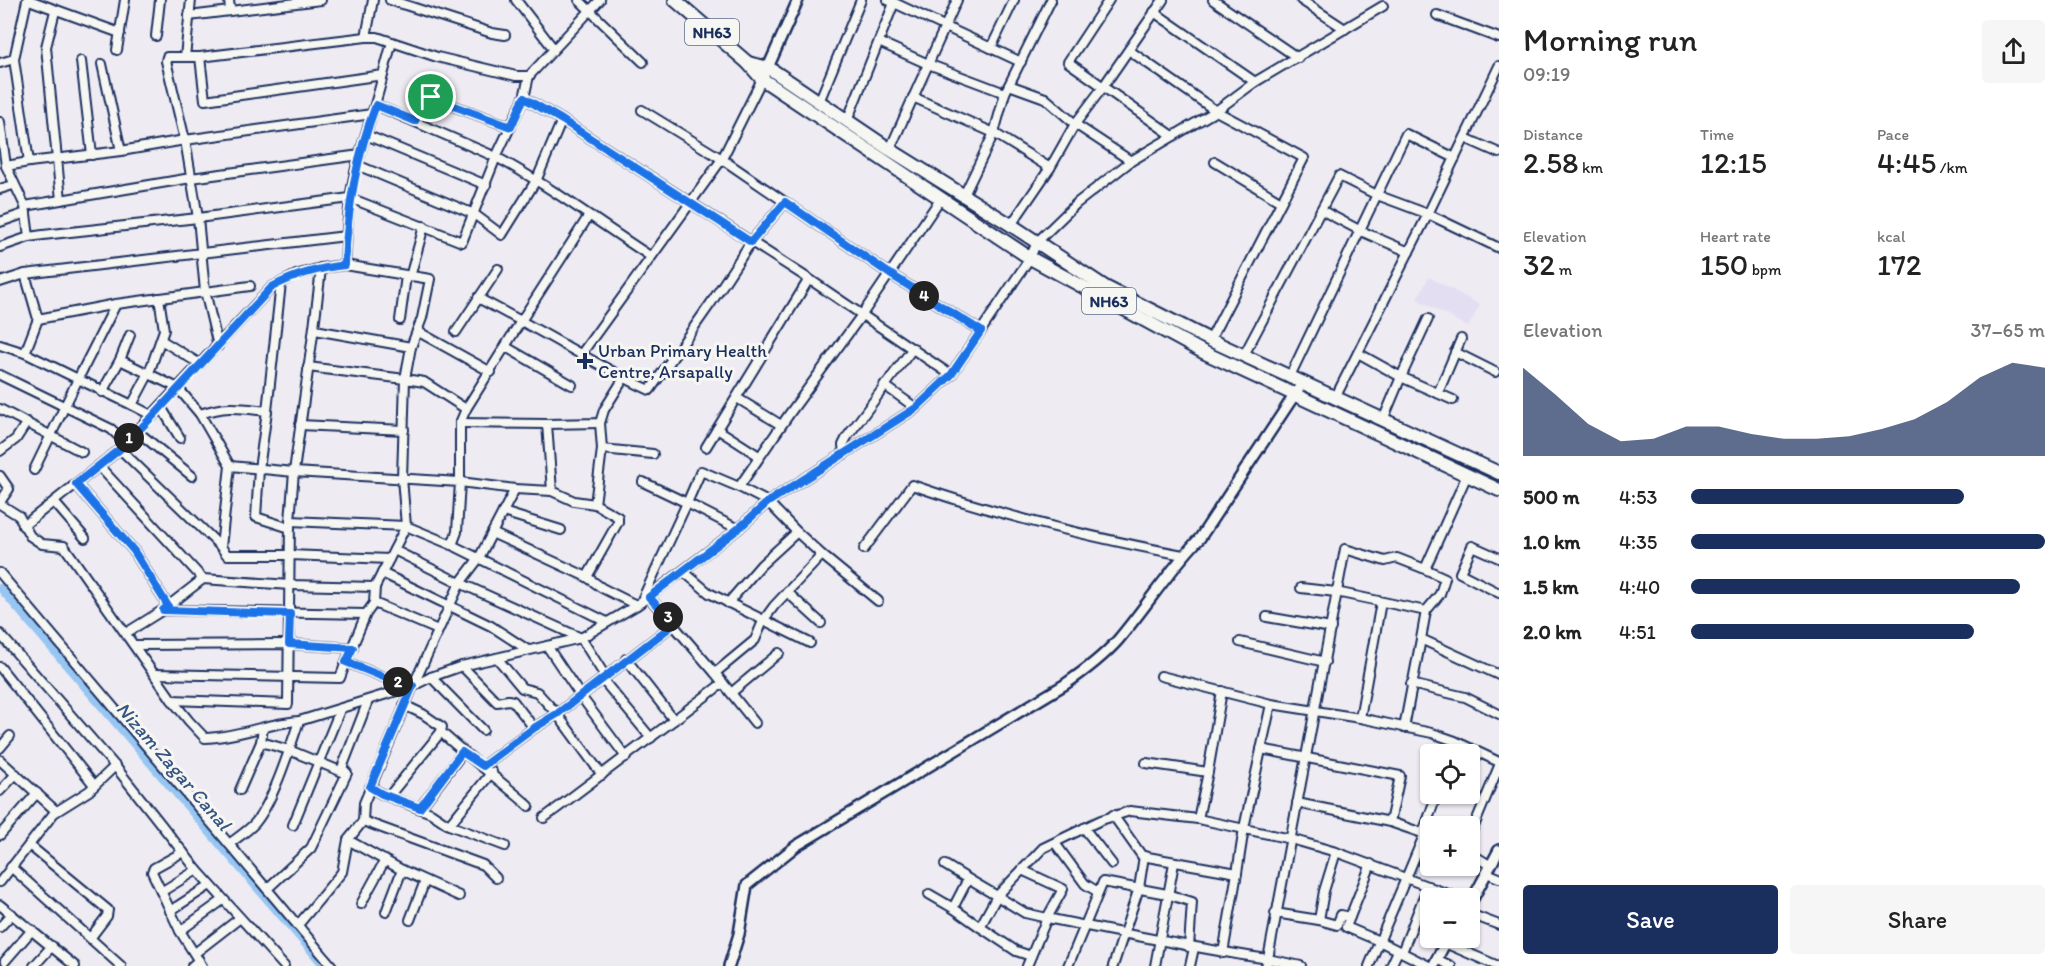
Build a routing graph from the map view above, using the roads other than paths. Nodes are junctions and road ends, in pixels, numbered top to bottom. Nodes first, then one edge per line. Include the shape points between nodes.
1 (28, 0) edge
2 (125, 0) edge
3 (160, 0) edge
4 (191, 0) edge
5 (229, 0) edge
6 (321, 0) edge
7 (373, 0) edge
8 (390, 0) edge
9 (516, 0) edge
10 (579, 0) edge
11 (600, 0) edge
12 (675, 0) edge
13 (798, 0) edge
14 (861, 0) edge
15 (957, 0) edge
16 (1014, 0) edge
17 (1051, 0) edge
18 (1109, 0) edge
19 (1163, 0) edge
20 (1213, 0) edge
21 (1301, 0) edge
22 (891, 2) edge
23 (904, 3) edge
24 (1383, 6) dead end
25 (230, 10) junction
26 (56, 11) junction
27 (589, 12) junction
28 (1154, 12) junction
29 (1437, 15) dead end
30 (189, 16) junction
31 (945, 26) junction
32 (1345, 29) junction
33 (120, 33) junction
34 (505, 35) dead end
35 (156, 36) dead end
36 (366, 37) junction
37 (1499, 38) edge
38 (392, 42) junction
39 (879, 42) junction
40 (553, 48) junction
41 (991, 48) junction
42 (117, 50) dead end
43 (1130, 51) junction
44 (185, 57) junction
45 (200, 57) junction
46 (1298, 57) junction
47 (14, 60) junction
48 (81, 61) dead end
49 (1021, 62) junction
50 (0, 63) edge
51 (643, 63) dead end
52 (102, 64) dead end
53 (928, 64) junction
54 (1499, 66) edge
55 (765, 74) junction
56 (382, 75) junction
57 (530, 76) junction
58 (1256, 82) junction
59 (1009, 85) junction
60 (1103, 87) junction
61 (1005, 93) junction
62 (913, 97) junction
63 (524, 98) junction
64 (819, 102) junction
65 (376, 105) junction
66 (642, 110) dead end
67 (1216, 111) junction
68 (372, 114) junction
69 (562, 120) junction
70 (847, 120) junction
71 (415, 121) junction
72 (1075, 123) junction
73 (0, 125) edge
74 (511, 127) junction
75 (994, 133) junction
76 (366, 135) junction
77 (1173, 136) junction
78 (1465, 138) junction
79 (185, 140) junction
80 (890, 149) junction
81 (121, 151) junction
82 (1499, 153) edge
83 (92, 155) junction
84 (360, 155) junction
85 (2, 157) edge
86 (496, 157) junction
87 (1455, 158) junction
88 (57, 159) junction
89 (722, 159) junction
90 (1131, 161) junction
91 (29, 162) junction
92 (1215, 162) dead end
93 (357, 165) junction
94 (6, 166) junction
95 (1050, 168) junction
96 (191, 178) junction
97 (537, 179) junction
98 (486, 184) junction
99 (13, 185) junction
100 (0, 189) edge
101 (964, 195) junction
102 (1377, 195) junction
103 (351, 198) junction
104 (941, 198) junction
105 (61, 200) junction
106 (785, 202) junction
107 (1281, 202) junction
108 (691, 204) junction
109 (26, 209) junction
110 (1321, 210) junction
111 (474, 214) junction
112 (1428, 214) junction
113 (588, 217) junction
114 (198, 218) junction
115 (0, 222) edge
116 (1011, 225) junction
117 (423, 226) junction
118 (1361, 231) junction
119 (346, 236) junction
120 (30, 237) junction
121 (751, 242) junction
122 (1037, 242) junction
123 (0, 247) edge
124 (1499, 248) edge
125 (1409, 252) junction
126 (203, 254) junction
127 (650, 256) junction
128 (1030, 258) junction
129 (345, 265) junction
130 (321, 268) junction
131 (498, 269) dead end
132 (25, 274) junction
133 (890, 274) junction
134 (408, 277) junction
135 (809, 279) junction
136 (0, 282) edge
137 (281, 283) junction
138 (250, 286) dead end
139 (205, 291) junction
140 (159, 298) junction
141 (478, 298) junction
142 (116, 304) junction
143 (861, 316) junction
144 (38, 318) junction
145 (1428, 319) dead end
146 (400, 320) dead end
147 (521, 321) junction
148 (315, 330) junction
149 (417, 331) junction
150 (981, 331) junction
151 (456, 332) dead end
152 (130, 335) dead end
153 (1461, 339) dead end
154 (161, 340) junction
155 (1210, 340) junction
156 (0, 345) edge
157 (218, 346) junction
158 (411, 347) junction
159 (506, 347) junction
160 (913, 348) junction
161 (1455, 352) junction
162 (25, 353) junction
163 (582, 353) junction
164 (1358, 353) junction
165 (1244, 356) junction
166 (120, 360) junction
167 (200, 364) junction
168 (308, 367) junction
169 (491, 372) junction
170 (1495, 372) dead end
171 (148, 373) junction
172 (0, 375) edge
173 (951, 375) junction
174 (1290, 376) junction
175 (1401, 376) junction
176 (624, 378) junction
177 (78, 379) junction
178 (405, 379) junction
179 (1303, 382) junction
180 (572, 385) dead end
181 (884, 386) junction
182 (178, 388) junction
183 (102, 392) junction
184 (1438, 393) junction
185 (1294, 395) junction
186 (737, 398) junction
187 (1335, 398) junction
188 (1453, 400) dead end
189 (132, 405) junction
190 (66, 406) junction
191 (160, 407) junction
192 (916, 408) junction
193 (0, 409) edge
194 (466, 410) junction
195 (267, 411) junction
196 (200, 414) junction
197 (153, 416) junction
198 (1383, 420) junction
199 (27, 422) junction
200 (460, 423) junction
201 (600, 423) junction
202 (547, 424) junction
203 (300, 425) junction
204 (781, 425) junction
205 (717, 429) junction
206 (137, 430) junction
207 (404, 430) junction
208 (51, 435) junction
209 (180, 438) dead end
210 (122, 445) junction
211 (706, 447) dead end
212 (602, 449) junction
213 (0, 451) edge
214 (82, 452) dead end
215 (653, 453) dead end
216 (844, 453) junction
217 (759, 456) junction
218 (99, 466) junction
219 (230, 466) junction
220 (259, 469) junction
221 (34, 470) dead end
222 (294, 472) junction
223 (1499, 473) edge
224 (1467, 475) junction
225 (0, 476) edge
226 (192, 476) dead end
227 (402, 478) junction
228 (460, 482) junction
229 (642, 482) dead end
230 (76, 484) junction
231 (739, 487) junction
232 (515, 489) junction
233 (1499, 490) edge
234 (552, 491) junction
235 (54, 502) junction
236 (768, 502) junction
237 (0, 503) edge
238 (687, 503) junction
239 (595, 504) junction
240 (503, 512) junction
241 (23, 525) junction
242 (290, 525) junction
243 (406, 526) junction
244 (738, 529) junction
245 (561, 530) dead end
246 (796, 532) junction
247 (492, 533) junction
248 (85, 538) dead end
249 (452, 545) junction
250 (221, 547) junction
251 (864, 549) dead end
252 (394, 550) junction
253 (290, 555) junction
254 (822, 555) junction
255 (1183, 555) junction
256 (479, 558) junction
257 (1499, 558) edge
258 (389, 559) junction
259 (1425, 569) junction
260 (684, 571) junction
261 (0, 573) edge
262 (382, 573) junction
263 (587, 577) junction
264 (203, 579) junction
265 (460, 583) junction
266 (290, 585) junction
267 (375, 586) junction
268 (1301, 588) dead end
269 (787, 592) junction
270 (1336, 592) junction
271 (1498, 595) edge
272 (649, 597) junction
273 (878, 602) dead end
274 (1381, 602) junction
275 (374, 603) junction
276 (728, 603) junction
277 (639, 604) junction
278 (450, 607) junction
279 (166, 608) junction
280 (1426, 611) junction
281 (290, 614) junction
282 (366, 614) junction
283 (1267, 617) dead end
284 (763, 621) junction
285 (607, 622) junction
286 (821, 623) dead end
287 (674, 624) junction
288 (1331, 628) junction
289 (438, 630) junction
290 (126, 633) junction
291 (0, 634) edge
292 (581, 638) junction
293 (1421, 639) junction
294 (1240, 642) dead end
295 (810, 643) dead end
296 (289, 644) junction
297 (135, 645) junction
298 (547, 646) junction
299 (353, 648) junction
300 (528, 650) junction
301 (779, 653) dead end
302 (497, 658) junction
303 (626, 659) junction
304 (346, 662) junction
305 (1325, 662) junction
306 (462, 666) junction
307 (0, 667) edge
308 (715, 673) junction
309 (155, 674) junction
310 (1499, 675) edge
311 (288, 676) junction
312 (1161, 676) dead end
313 (431, 677) junction
314 (604, 677) junction
315 (723, 683) junction
316 (1411, 684) junction
317 (413, 686) junction
318 (1222, 691) junction
319 (731, 693) junction
320 (580, 695) junction
321 (172, 700) junction
322 (368, 701) junction
323 (1271, 704) junction
324 (404, 705) junction
325 (340, 710) junction
326 (1314, 711) junction
327 (557, 714) junction
328 (1499, 714) edge
329 (1360, 718) junction
330 (674, 720) junction
331 (299, 721) junction
332 (755, 723) dead end
333 (263, 728) junction
334 (534, 728) junction
335 (1404, 728) junction
336 (483, 729) dead end
337 (441, 732) junction
338 (10, 736) dead end
339 (651, 738) junction
340 (261, 742) junction
341 (1459, 744) edge
342 (0, 748) edge
343 (1261, 749) junction
344 (290, 750) junction
345 (462, 752) junction
346 (1480, 754) edge
347 (626, 757) junction
348 (1307, 757) junction
349 (0, 760) edge
350 (320, 762) junction
351 (1146, 763) dead end
352 (1499, 764) edge
353 (115, 766) junction
354 (483, 766) junction
355 (492, 772) junction
356 (1208, 772) junction
357 (347, 773) junction
358 (16, 774) junction
359 (602, 775) junction
360 (94, 785) junction
361 (370, 787) junction
362 (240, 790) dead end
363 (0, 791) edge
364 (37, 793) junction
365 (389, 796) junction
366 (1297, 803) junction
367 (529, 806) dead end
368 (420, 808) junction
369 (56, 811) junction
370 (1113, 815) junction
371 (1478, 816) edge
372 (544, 818) dead end
373 (1198, 819) junction
374 (363, 821) junction
375 (1390, 822) junction
376 (293, 825) dead end
377 (449, 825) junction
378 (1084, 828) junction
379 (1244, 828) junction
380 (1420, 832) edge
381 (0, 835) edge
382 (1291, 839) junction
383 (348, 840) junction
384 (1055, 843) junction
385 (229, 844) junction
386 (29, 845) junction
387 (505, 846) dead end
388 (1420, 848) edge
389 (1499, 850) edge
390 (183, 852) junction
391 (1336, 852) junction
392 (1144, 856) junction
393 (385, 860) junction
394 (1480, 861) edge
395 (1174, 862) junction
396 (1112, 864) dead end
397 (1371, 864) junction
398 (945, 865) dead end
399 (11, 867) junction
400 (1489, 869) junction
401 (197, 870) junction
402 (402, 870) junction
403 (1022, 870) junction
404 (1237, 873) junction
405 (496, 878) dead end
406 (1407, 878) junction
407 (1499, 878) edge
408 (968, 879) junction
409 (425, 881) junction
410 (0, 882) edge
411 (210, 885) junction
412 (1428, 886) junction
413 (1139, 888) junction
414 (1433, 888) edge
415 (1478, 888) edge
416 (267, 889) junction
417 (161, 892) junction
418 (1098, 892) junction
419 (929, 894) dead end
420 (1167, 894) junction
421 (459, 896) dead end
422 (997, 896) junction
423 (223, 900) junction
424 (361, 904) dead end
425 (0, 905) edge
426 (953, 908) junction
427 (170, 911) junction
428 (386, 912) dead end
429 (1275, 913) junction
430 (12, 914) junction
431 (1350, 917) junction
432 (240, 918) junction
433 (1047, 918) junction
434 (1480, 918) edge
435 (410, 920) dead end
436 (1319, 920) junction
437 (298, 925) junction
438 (1499, 925) edge
439 (1084, 926) junction
440 (0, 927) edge
441 (980, 927) junction
442 (32, 930) junction
443 (180, 931) junction
444 (1124, 933) junction
445 (91, 936) junction
446 (1159, 940) junction
447 (1379, 940) junction
448 (52, 946) junction
449 (1192, 948) junction
450 (1441, 948) edge
451 (1462, 948) edge
452 (1400, 951) junction
453 (1223, 953) junction
454 (1031, 956) junction
455 (199, 960) edge
456 (5, 962) dead end
457 (1267, 963) edge
458 (1432, 964) edge
459 (34, 966) edge
460 (75, 966) edge
461 (122, 966) edge
462 (192, 966) edge
463 (284, 966) edge
464 (332, 966) edge
465 (729, 966) edge
466 (1027, 966) edge
467 (1068, 966) edge
468 (1113, 966) edge
469 (1155, 966) edge
470 (1190, 966) edge
471 (1301, 966) edge
472 (1369, 966) edge
473 (1391, 966) edge
474 (1451, 966) edge
475 (1498, 966) edge

1 - 26 street
1 - 47 street
2 - 33 street
3 - 35 street
4 - 30 street
5 - 25 street
6 - 25 street
7 - 36 street
8 - 34 street
9 - 40 street
10 - 27 street
11 - 27 street
12 - 55 highway, NH63
13 - 55 street
14 - 64 street
15 - 31 street
16 - 41 street
17 - 49 street
18 - 60 street via 1068,62
19 - 28 street
20 - 46 street
21 - 32 street
22 - 23 street
22 - 39 street
23 - 31 street
24 - 32 street
25 - 30 street
26 - 33 street
26 - 88 street via 46,47
27 - 40 street
27 - 51 street
28 - 43 street
28 - 58 street
29 - 37 street
30 - 44 street
31 - 41 street
31 - 53 street
32 - 46 street
33 - 42 street
36 - 38 street
36 - 45 street
38 - 56 street
38 - 57 street via 437,57
39 - 53 street
39 - 70 street
40 - 57 street
41 - 49 street
43 - 60 street
43 - 67 street
44 - 45 street
44 - 79 street via 169,56 166,61
45 - 56 street via 205,100
46 - 58 street
47 - 50 street
47 - 91 street
48 - 83 street
49 - 59 street
52 - 81 street
53 - 61 street
53 - 62 street
54 - 78 street
55 - 64 highway, NH63
55 - 89 street
55 - 104 highway, NH63
56 - 65 street
57 - 63 street
58 - 67 street
59 - 61 street
59 - 72 street via 1046,98
60 - 72 street
60 - 77 street
61 - 75 street
62 - 75 street
62 - 80 street
63 - 69 street
63 - 74 street
64 - 70 highway, NH63
65 - 68 street
65 - 71 street
66 - 89 street
67 - 77 street
67 - 107 street via 1304,158
68 - 76 street
68 - 79 street
69 - 97 street
69 - 108 street
70 - 80 highway, NH63
71 - 74 street via 429,97
71 - 86 street
72 - 90 street
72 - 95 street
73 - 85 street
74 - 86 street
75 - 95 street
75 - 101 street
76 - 84 street
76 - 98 street
77 - 90 street
78 - 82 street
78 - 87 street
79 - 81 street
79 - 96 street
80 - 101 highway, NH63
81 - 83 street
83 - 88 street
84 - 93 street
84 - 96 street
85 - 94 street
86 - 97 street
86 - 98 street
87 - 102 street via 1406,134
87 - 112 street
88 - 91 street
88 - 105 street
89 - 106 street
89 - 108 street
90 - 122 street via 1081,199
91 - 94 street
92 - 107 street
93 - 103 street
93 - 111 street
94 - 99 street
95 - 116 street
96 - 105 street
96 - 114 street
97 - 111 street via 502,235
97 - 113 street
98 - 111 street
99 - 100 street
99 - 109 street
101 - 116 highway, NH63
102 - 110 street via 1339,176
102 - 112 street
102 - 118 street
103 - 114 street
103 - 117 street
103 - 119 street
104 - 128 highway, NH63
104 - 133 street
105 - 109 street
106 - 121 street
106 - 133 street
107 - 155 street
108 - 121 street
108 - 127 street
109 - 115 street
109 - 120 street
110 - 118 street
110 - 165 street
111 - 117 street via 462,242
112 - 124 street
112 - 125 street
113 - 127 street
113 - 147 street
114 - 120 street
114 - 126 street
116 - 122 highway, NH63
117 - 134 street
118 - 125 street
118 - 174 street
119 - 126 street
119 - 129 street
120 - 123 street
121 - 135 street
121 - 176 street via 650,390
122 - 128 street
122 - 155 highway, NH63 via 1105,287
125 - 164 street
126 - 132 street
126 - 139 street
127 - 163 street
128 - 150 street
128 - 185 highway, NH63 via 1203,352
129 - 130 street
129 - 134 street
130 - 137 street
130 - 148 street
131 - 141 street
132 - 136 street
132 - 144 street
133 - 143 street
133 - 150 street
134 - 146 street
134 - 149 street via 430,279
135 - 143 street
135 - 186 street
137 - 157 street via 272,287
137 - 195 street
138 - 139 street
139 - 140 street
139 - 157 street
140 - 142 street
140 - 154 street via 164,330
141 - 147 street
141 - 151 street
142 - 144 street
142 - 177 street
143 - 160 street
143 - 204 street
144 - 162 street
145 - 175 street
147 - 159 street
147 - 163 street
148 - 158 street
148 - 168 street
149 - 158 street
149 - 169 street
150 - 173 street
152 - 166 street
153 - 161 street
154 - 167 street
154 - 171 street
155 - 165 highway, NH63
156 - 162 street
157 - 167 street
158 - 178 street
159 - 169 street
159 - 180 street
160 - 173 street
160 - 181 street
161 - 170 street
161 - 184 street
162 - 177 street
163 - 176 street
164 - 175 street
164 - 187 street
165 - 174 highway, NH63
166 - 171 street
166 - 183 street
167 - 182 street
168 - 178 street
168 - 203 street
169 - 194 street
171 - 182 street
171 - 189 street
172 - 190 street
173 - 192 street
174 - 179 highway, NH63
175 - 184 street
175 - 198 street
176 - 201 street
177 - 183 street
177 - 190 street
178 - 194 street via 423,382
178 - 207 street
179 - 185 street
179 - 187 highway, NH63
181 - 192 street
181 - 216 street via 847,437
182 - 191 street
182 - 196 street
183 - 189 street
184 - 188 street
185 - 224 highway, NH63
185 - 255 street via 1200,538
186 - 204 street
186 - 205 street
187 - 198 highway, NH63
189 - 197 street
190 - 208 street
190 - 210 street via 111,429
191 - 197 street
191 - 209 street
192 - 216 street
193 - 199 street
194 - 200 street
195 - 196 street via 228,407
195 - 220 street
196 - 219 street
197 - 206 street
198 - 223 highway, NH63
199 - 208 street
199 - 213 street via 16,439
200 - 202 street
200 - 228 street
201 - 202 street
201 - 212 street
202 - 234 street
203 - 207 street
203 - 222 street
204 - 217 street
205 - 211 street
205 - 217 street
206 - 210 street
206 - 226 street
207 - 227 street
208 - 214 street
208 - 221 street
210 - 218 street
210 - 250 street
212 - 215 street
212 - 239 street
216 - 236 street
217 - 231 street
218 - 230 street
218 - 264 street
219 - 220 street
219 - 250 street
220 - 222 street
220 - 242 street via 256,517
222 - 227 street
222 - 242 street
224 - 233 highway, NH63
224 - 259 street
225 - 237 street via 9,489
227 - 228 street
227 - 243 street
228 - 232 street
228 - 249 street via 457,532
229 - 238 street
230 - 235 street
230 - 279 street via 134,551
231 - 236 street
231 - 238 street via 700,471
232 - 234 street
232 - 240 street
234 - 239 street via 574,501
235 - 241 street
235 - 248 street
236 - 244 street
236 - 246 street
237 - 241 street via 19,516
238 - 244 street
238 - 277 street
239 - 263 street via 616,515 618,522
240 - 245 street
240 - 247 street
241 - 290 street via 42,544 64,546
242 - 243 street
242 - 253 street
243 - 249 street
243 - 252 street
244 - 260 street
246 - 254 street
246 - 276 street
247 - 256 street
247 - 263 street
249 - 256 street
250 - 253 street via 227,555
251 - 255 street via 912,485 961,502
252 - 258 street
252 - 265 street
253 - 258 street
253 - 266 street
254 - 269 street
254 - 273 street
255 - 465 street via 1116,642 1086,670 796,846 747,885
256 - 265 street
256 - 285 street
257 - 271 street via 1472,546 1460,573
258 - 262 street
259 - 270 street via 1397,558 1385,561 1345,549
259 - 280 street via 1445,578 1440,594
260 - 272 street
260 - 276 street via 709,593
261 - 385 street
262 - 267 street
262 - 278 street
263 - 277 street
264 - 266 street
264 - 279 street
265 - 278 street
265 - 292 street
266 - 267 street
266 - 281 street
267 - 275 street
268 - 270 street
269 - 284 street
269 - 286 street
270 - 274 street
270 - 288 street
272 - 277 street
272 - 287 street
274 - 280 street
274 - 329 street
275 - 282 street
275 - 289 street
276 - 284 street
277 - 285 street
278 - 289 street
278 - 300 street via 491,626
279 - 281 street
279 - 290 street
280 - 293 street
281 - 282 street
281 - 296 street
282 - 299 street
283 - 288 street
284 - 295 street
284 - 308 street via 755,640
285 - 292 street
287 - 303 street
287 - 308 street
288 - 305 street
289 - 317 street
290 - 297 street
291 - 353 street
292 - 298 street
292 - 314 street
293 - 310 street
293 - 316 street
294 - 305 street
296 - 297 street
296 - 299 street
296 - 311 street
297 - 309 street
298 - 300 street
298 - 320 street
299 - 304 street
300 - 302 street
301 - 319 street
302 - 306 street
302 - 327 street via 520,686 537,692
303 - 314 street
303 - 330 street
304 - 311 street via 340,678
304 - 317 street
305 - 326 street
306 - 313 street
306 - 334 street via 497,702 513,701
307 - 360 street
308 - 315 street
309 - 311 street
309 - 321 street
311 - 321 street via 288,704
312 - 318 street
313 - 317 street
313 - 336 street
314 - 320 street
314 - 339 street
315 - 319 street
315 - 330 street
316 - 328 street via 1465,697
316 - 335 street
317 - 322 street
317 - 324 street
318 - 323 street
318 - 356 street
319 - 332 street
320 - 327 street
320 - 347 street
321 - 333 street via 205,738
322 - 325 street
322 - 357 street via 342,768
323 - 326 street
323 - 343 street
324 - 337 street via 442,727
324 - 361 street
325 - 331 street
325 - 350 street
326 - 329 street
326 - 348 street
327 - 334 street
327 - 359 street
329 - 335 street
330 - 339 street
331 - 333 street
331 - 344 street
333 - 340 street
334 - 354 street
335 - 341 street via 1432,733
337 - 345 street
337 - 365 street
338 - 342 street
339 - 347 street
340 - 344 street
340 - 362 street
343 - 348 street
343 - 379 street
344 - 350 street
344 - 385 street via 264,811
345 - 354 street
345 - 368 street
346 - 352 street
347 - 359 street
348 - 366 street
348 - 375 street via 1400,776
349 - 358 street
350 - 357 street
350 - 376 street
351 - 356 street
352 - 371 street
353 - 360 street
353 - 390 street
354 - 355 street
355 - 367 street
355 - 377 street
356 - 373 street
357 - 416 street via 311,848
358 - 363 street
358 - 364 street
359 - 372 street
360 - 369 street
361 - 365 street
361 - 374 street
364 - 369 street
364 - 381 street
365 - 368 street
366 - 375 street
366 - 382 street
368 - 377 street
369 - 386 street
370 - 373 street via 1130,811
370 - 378 street
370 - 392 street
373 - 379 street
374 - 383 street
374 - 405 street via 483,865
375 - 380 street
377 - 387 street
378 - 384 street
378 - 396 street
379 - 382 street
379 - 404 street
382 - 391 street
382 - 429 street
383 - 393 street
383 - 437 street via 342,872
384 - 403 street via 1043,848
384 - 418 street via 1085,884
385 - 416 street
386 - 399 street
386 - 445 street via 108,910
388 - 406 street
389 - 400 street
390 - 401 street
390 - 417 street via 153,870
391 - 397 street
391 - 436 street
392 - 395 street
392 - 413 street
393 - 402 street
393 - 424 street
394 - 400 street
395 - 404 street
395 - 420 street
397 - 406 street
397 - 431 street
398 - 408 street
399 - 410 street
399 - 445 street
400 - 407 street
400 - 415 street
401 - 411 street
401 - 417 street
402 - 409 street
402 - 428 street
403 - 422 street
403 - 433 street via 1063,889
404 - 453 street
406 - 412 street
406 - 447 street
408 - 422 street
408 - 426 street
409 - 421 street
409 - 435 street
411 - 423 street
411 - 427 street
412 - 414 street
412 - 452 street
413 - 418 street via 1103,882
413 - 420 street
413 - 444 street
416 - 437 street
417 - 427 street
418 - 439 street
419 - 426 street
420 - 446 street
420 - 449 street via 1196,902
422 - 433 street via 1025,913
422 - 441 street
423 - 432 street
423 - 443 street
425 - 430 street
426 - 441 street
427 - 443 street
429 - 436 street
429 - 457 street
430 - 440 street
430 - 442 street
431 - 436 street via 1341,915 1337,925
431 - 447 street via 1346,927
432 - 455 street
432 - 463 street
433 - 439 street
433 - 454 street
434 - 438 street
437 - 464 street
439 - 444 street
439 - 467 street
441 - 454 street
442 - 448 street
442 - 456 street
443 - 455 street
444 - 446 street
444 - 468 street
445 - 461 street
446 - 449 street
446 - 469 street
447 - 452 street
447 - 472 street
448 - 459 street
448 - 460 street
449 - 453 street
449 - 470 street
450 - 458 street
451 - 475 street
452 - 458 street
452 - 473 street
453 - 457 street
454 - 466 street
455 - 462 street
457 - 471 street
458 - 474 street

